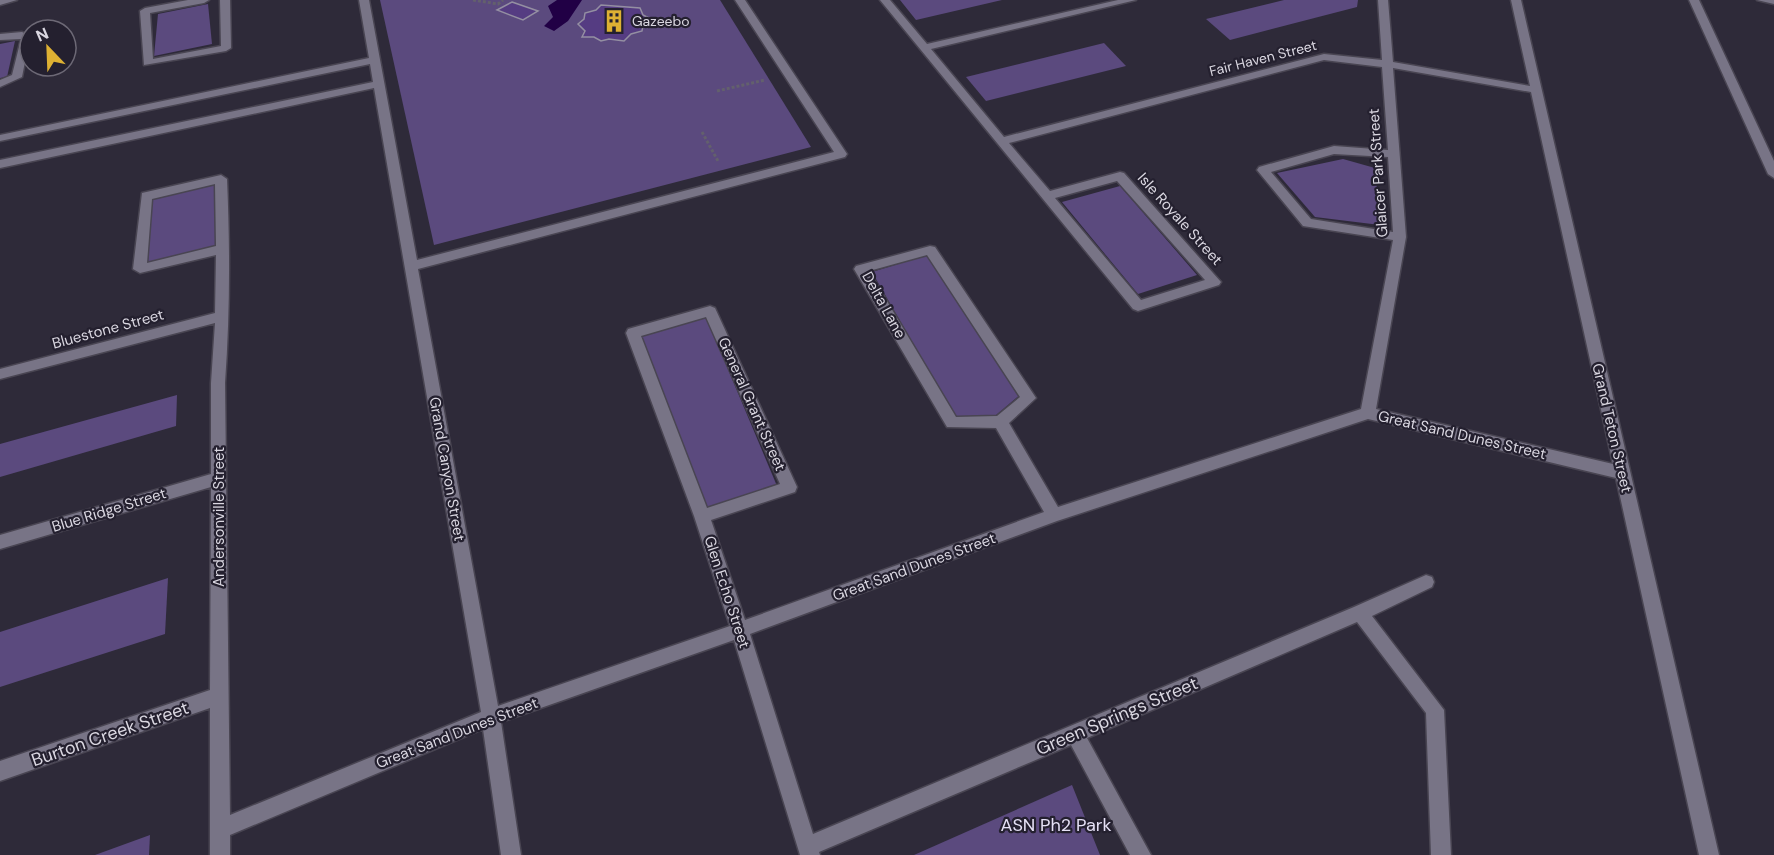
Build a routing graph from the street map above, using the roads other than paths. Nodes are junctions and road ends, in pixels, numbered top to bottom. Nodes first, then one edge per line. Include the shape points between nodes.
1 (12, 0) edge
2 (204, 0) edge
3 (225, 0) edge
4 (364, 0) edge
5 (740, 0) edge
6 (885, 0) edge
7 (1131, 0) edge
8 (1383, 0) edge
9 (1516, 0) edge
10 (1694, 0) edge
11 (1762, 0) edge
12 (0, 2) edge
13 (1774, 2) edge
14 (0, 37) edge
15 (924, 47) junction
16 (374, 60) junction
17 (1387, 64) junction
18 (0, 84) edge
19 (378, 84) junction
20 (1536, 90) junction
21 (0, 138) edge
22 (1002, 141) junction
23 (1394, 154) junction
24 (0, 164) edge
25 (1774, 174) edge
26 (1048, 196) junction
27 (1400, 237) junction
28 (224, 249) junction
29 (411, 266) junction
30 (224, 316) junction
31 (633, 333) joint
32 (0, 374) edge
33 (1368, 413) junction
34 (1000, 422) junction
35 (1623, 473) junction
36 (218, 477) junction
37 (1054, 515) junction
38 (702, 516) junction
39 (0, 542) edge
40 (1426, 582) dead end
41 (1360, 613) junction
42 (740, 630) junction
43 (219, 696) junction
44 (490, 717) junction
45 (1075, 734) junction
46 (0, 771) edge
47 (220, 829) junction
48 (809, 851) edge
49 (220, 855) edge
50 (511, 855) edge
51 (1141, 855) edge
52 (1441, 855) edge
53 (1708, 855) edge

1 - 12 street
2 - 3 street via 145,11 148,63 226,48
4 - 16 street, Grand Canyon Street
5 - 29 street via 841,154
6 - 15 street, Isle Royale Street
7 - 15 street
8 - 17 street, Glaicer Park Street
9 - 20 street, Grand Teton Street
10 - 25 street
11 - 13 street
14 - 18 street via 27,38 17,77
15 - 22 street, Isle Royale Street
16 - 19 street, Grand Canyon Street
16 - 21 street
17 - 20 street, Fair Haven Street
17 - 22 street, Fair Haven Street via 1324,57
17 - 23 street, Glaicer Park Street
19 - 24 street
19 - 29 street, Grand Canyon Street
20 - 35 street, Grand Teton Street
22 - 26 street, Isle Royale Street
23 - 27 street, Glaicer Park Street
23 - 27 street via 1334,150 1263,170 1307,223
26 - 26 street, Isle Royale Street via 1138,306 1214,282 1120,176
27 - 33 street, Glaicer Park Street
28 - 28 street, Andersonville Street via 221,179 146,196 140,269
28 - 30 street, Andersonville Street
29 - 44 street, Grand Canyon Street
30 - 32 street, Bluestone Street
30 - 36 street, Andersonville Street via 218,383
31 - 38 street, Glen Echo Street
31 - 38 street, General Grant Street via 710,311 789,487
33 - 35 street, Great Sand Dunes Street
33 - 37 street, Great Sand Dunes Street
34 - 34 street, Delta Lane via 1029,398 930,250 861,269 952,423
34 - 37 street
35 - 53 street, Grand Teton Street
36 - 39 street, Blue Ridge Street
36 - 43 street, Andersonville Street
37 - 42 street, Great Sand Dunes Street
38 - 42 street, Glen Echo Street
40 - 41 street, Green Springs Street
41 - 45 street, Green Springs Street
41 - 52 street via 1435,710
42 - 44 street, Great Sand Dunes Street
42 - 48 street, Glen Echo Street
43 - 46 street, Burton Creek Street
43 - 47 street, Andersonville Street
44 - 47 street, Great Sand Dunes Street
44 - 50 street, Grand Canyon Street
45 - 48 street, Green Springs Street
45 - 51 street
47 - 49 street, Andersonville Street

